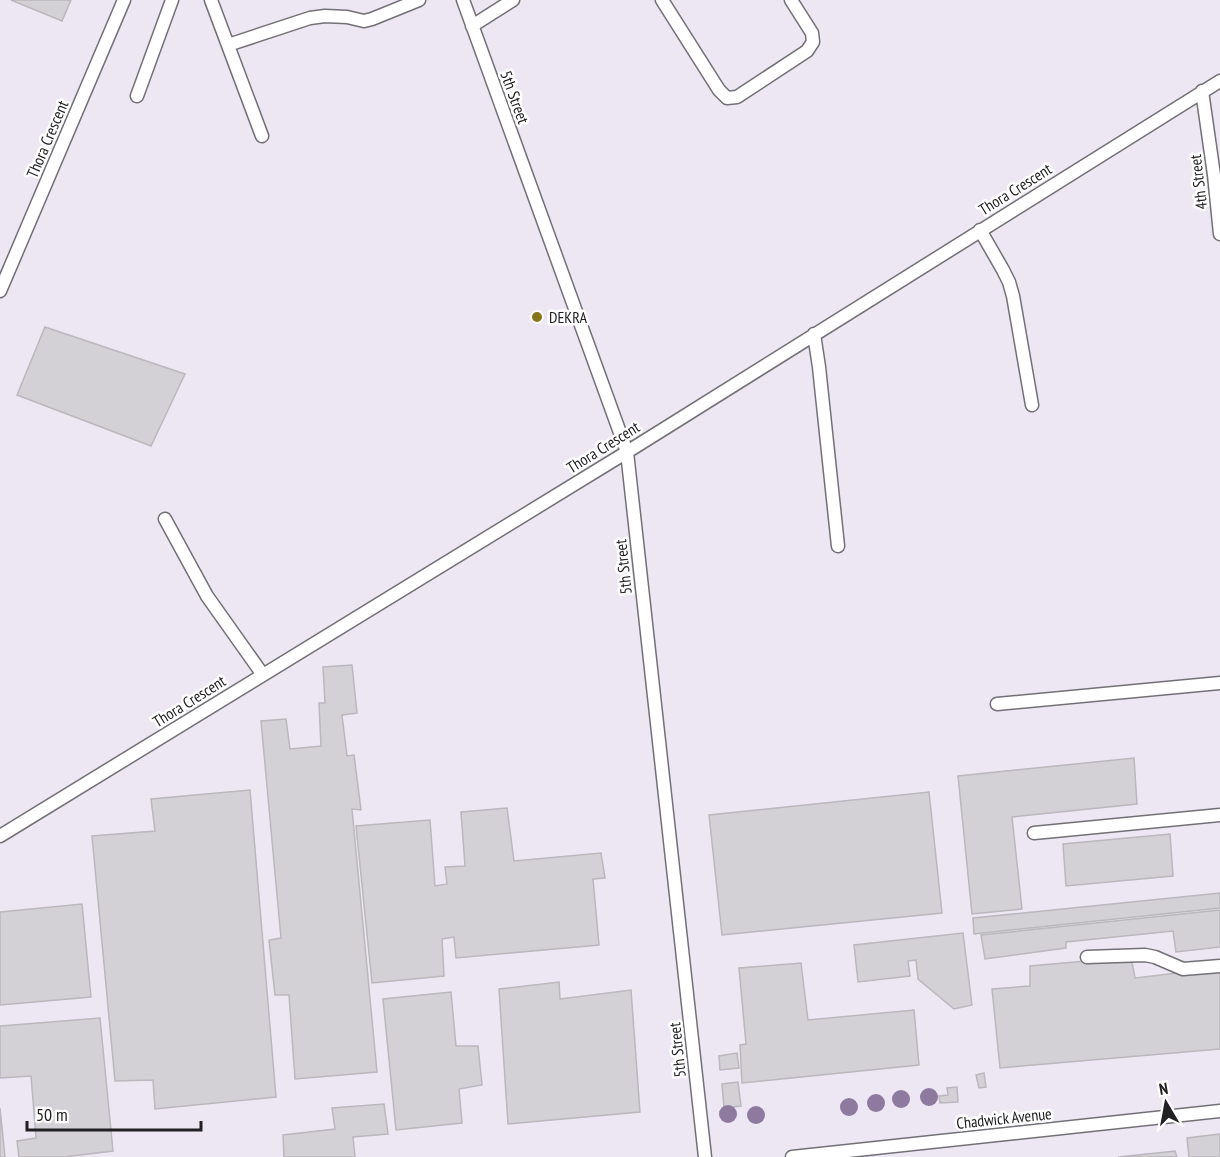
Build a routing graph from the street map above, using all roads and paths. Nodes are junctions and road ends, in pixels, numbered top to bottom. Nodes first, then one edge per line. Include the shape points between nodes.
1 (124, 0) edge
2 (172, 0) edge
3 (211, 0) edge
4 (419, 0) edge
5 (463, 0) edge
6 (513, 0) edge
7 (662, 0) edge
8 (791, 0) edge
9 (472, 26) junction
10 (228, 45) junction
11 (1220, 81) edge
12 (1202, 91) junction
13 (137, 96) dead end
14 (262, 136) dead end
15 (980, 230) junction
16 (1220, 234) edge
17 (0, 291) edge
18 (814, 334) junction
19 (1032, 405) dead end
20 (627, 452) junction
21 (165, 519) dead end
22 (838, 546) dead end
23 (262, 675) junction
24 (1220, 683) edge
25 (997, 704) dead end
26 (1220, 815) edge
27 (1034, 833) dead end
28 (0, 836) edge
29 (1087, 957) dead end
30 (1220, 966) edge
31 (1220, 1111) edge
32 (705, 1157) edge
33 (792, 1157) edge

1 - 17 lane, Thora Crescent
2 - 13 lane
3 - 10 lane
4 - 10 lane via 364,21 325,15
5 - 9 lane, 5th Street
6 - 9 lane
7 - 8 lane via 718,90 727,98 737,97 807,51 813,42 812,33
9 - 20 lane, 5th Street
10 - 14 lane
11 - 12 lane, Thora Crescent
12 - 15 lane, Thora Crescent
12 - 16 lane, 4th Street
15 - 18 lane, Thora Crescent
15 - 19 lane via 1009,282
18 - 20 lane, Thora Crescent
18 - 22 lane
20 - 23 lane, Thora Crescent
20 - 32 lane, 5th Street
21 - 23 lane via 207,596
23 - 28 lane, Thora Crescent
24 - 25 lane
26 - 27 lane
29 - 30 lane via 1145,955 1183,969
31 - 33 lane, Chadwick Avenue

